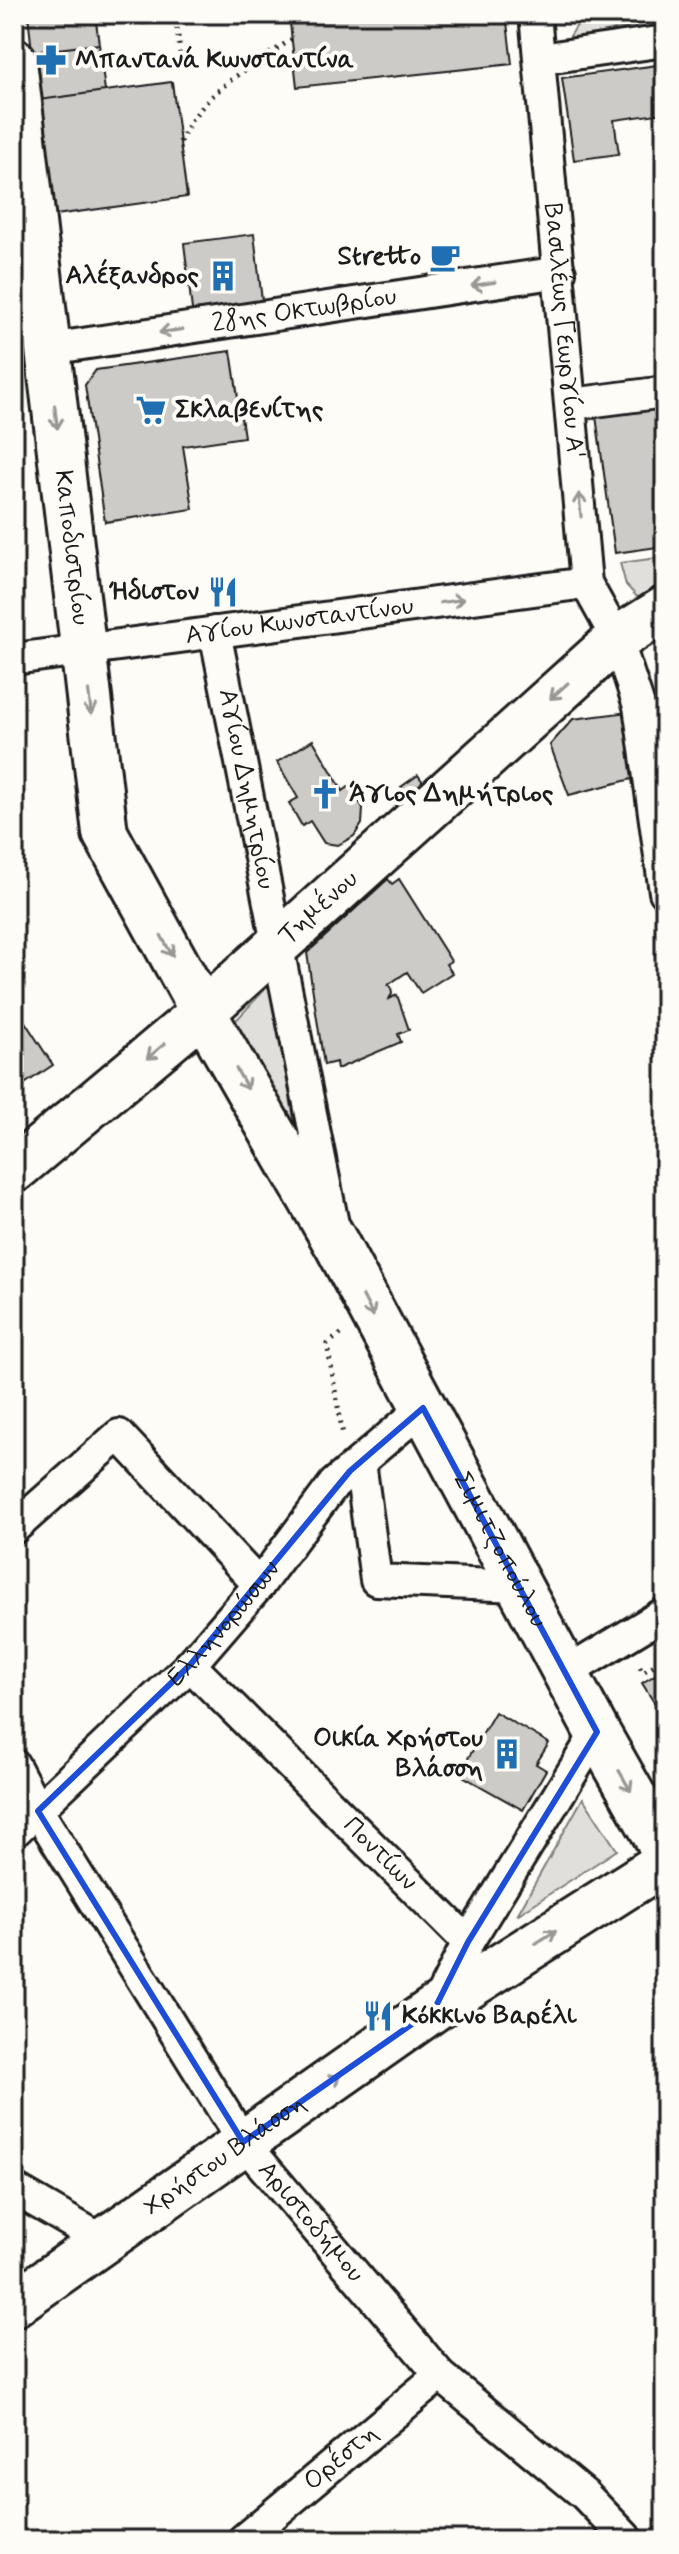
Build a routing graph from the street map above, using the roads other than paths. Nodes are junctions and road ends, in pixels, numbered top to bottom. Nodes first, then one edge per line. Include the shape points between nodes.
1 (535, 14) edge
2 (665, 41) edge
3 (540, 59) junction
4 (14, 61) edge
5 (26, 268) edge
6 (560, 272) junction
7 (49, 349) junction
8 (665, 392) edge
9 (572, 404) junction
10 (586, 583) junction
11 (665, 609) edge
12 (215, 632) junction
13 (617, 639) junction
14 (83, 649) junction
15 (14, 659) edge
16 (665, 892) edge
17 (279, 944) junction
18 (203, 1012) junction
19 (14, 1170) edge
20 (337, 1245) junction
21 (423, 1408) junction
22 (355, 1466) junction
23 (14, 1528) edge
24 (259, 1585) junction
25 (519, 1586) junction
26 (665, 1613) edge
27 (190, 1665) junction
28 (566, 1673) junction
29 (597, 1732) junction
30 (14, 1765) edge
31 (38, 1811) junction
32 (14, 1832) edge
33 (665, 1852) edge
34 (665, 1862) edge
35 (468, 1942) junction
36 (435, 2008) junction
37 (243, 2142) junction
38 (14, 2189) edge
39 (102, 2240) junction
40 (14, 2304) edge
41 (440, 2375) junction
42 (243, 2540) edge
43 (628, 2540) edge

1 - 3 street, Βασιλέως Γεωργίου Α'
2 - 3 street
3 - 6 street, Βασιλέως Γεωργίου Α'
4 - 5 main road, Καποδιστρίου
5 - 7 main road, Καποδιστρίου
6 -> 7 street, 28ης Οκτωβρίου
6 - 9 street, Βασιλέως Γεωργίου Α'
7 -> 14 main road, Καποδιστρίου
8 - 9 street
10 -> 9 street, Βασιλέως Γεωργίου Α'
12 -> 10 street, Αγίου Κωνσταντίνου
10 - 13 street, Βασιλέως Γεωργίου Α'
11 - 13 main road, Τημένου
12 - 14 street, Αγίου Κωνσταντίνου
12 - 17 street, Αγίου Δημητρίου
13 - 16 street, Βασιλέως Γεωργίου Α' via 639,706
13 -> 17 main road, Τημένου
14 - 15 street, Αγίου Κωνσταντίνου
14 -> 18 main road, Καποδιστρίου via 105,833
17 - 18 main road, Τημένου
17 - 20 street, Σιμιτζοπούλου
18 -> 19 main road, Τημένου
18 -> 20 main road, Σιμιτζοπούλου
20 -> 21 main road, Σιμιτζοπούλου
21 - 22 street, Ελληνορώσων
21 - 25 main road, Σιμιτζοπούλου
22 - 24 street, Ελληνορώσων via 334,1484
22 - 25 street via 376,1580
23 - 24 street via 119,1435
24 - 27 street, Ελληνορώσων
25 - 28 main road, Σιμιτζοπούλου
26 - 28 street
27 - 31 street, Ελληνορώσων
27 - 35 street, Ποντίων
28 - 29 main road, Σιμιτζοπούλου
29 -> 33 main road, Σιμιτζοπούλου
29 - 35 street, Χρήστου Βλάσση
30 - 31 street, Αριστοδήμου
31 - 32 street, Ελληνορώσων
31 - 37 street, Αριστοδήμου
36 -> 34 main road, Χρήστου Βλάσση
35 - 36 street, Χρήστου Βλάσση
37 -> 36 main road, Χρήστου Βλάσση
37 - 39 main road, Χρήστου Βλάσση
37 - 41 street, Αριστοδήμου
38 - 39 street
39 - 40 main road, Χρήστου Βλάσση
41 - 42 street, Ορέστη
41 - 43 street, Αριστοδήμου via 585,2495

